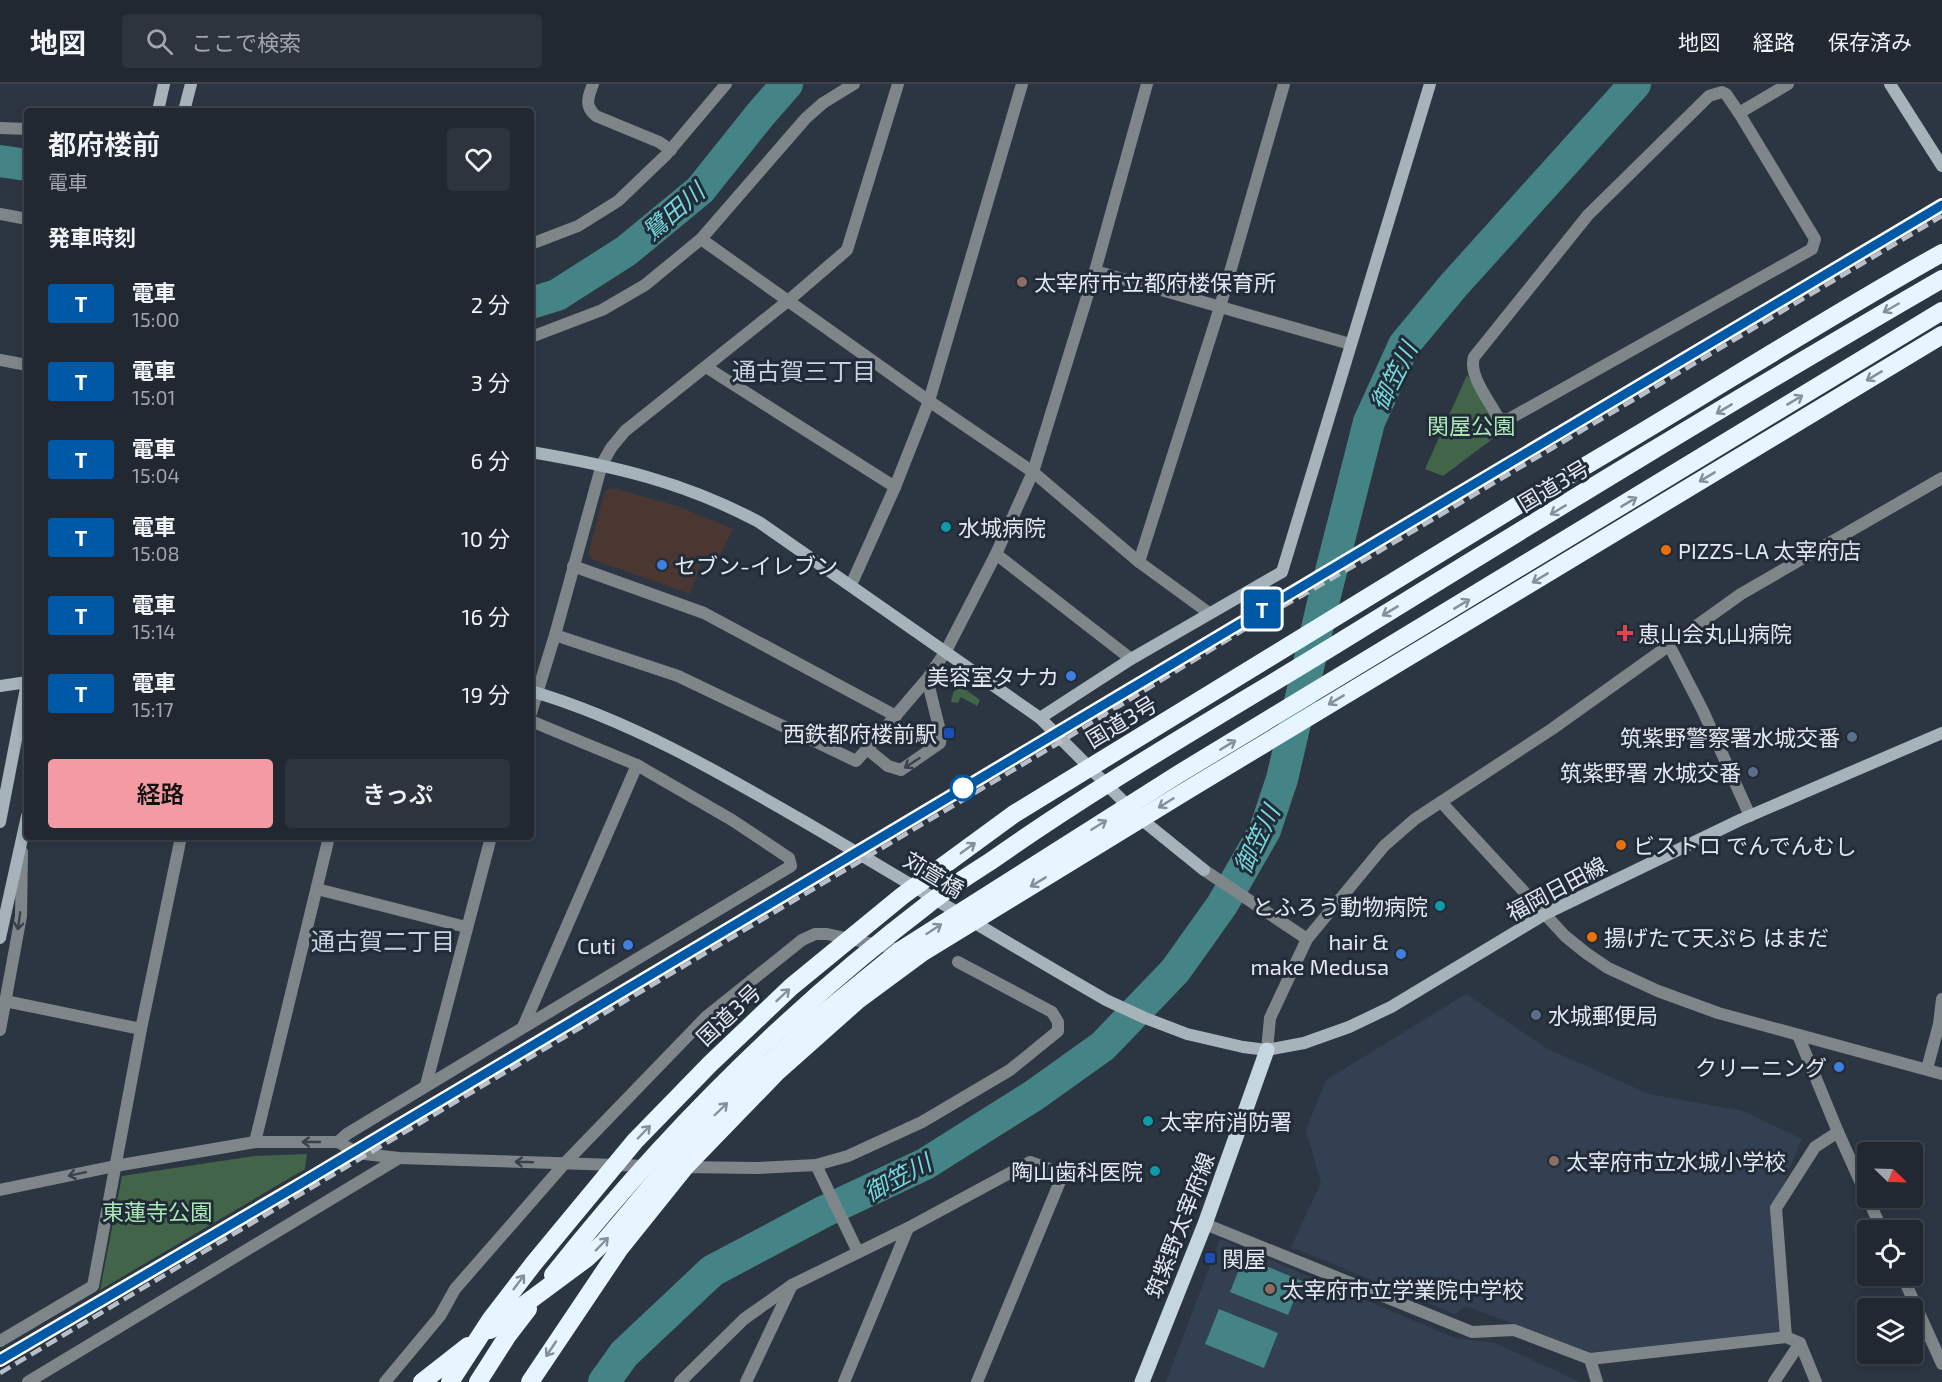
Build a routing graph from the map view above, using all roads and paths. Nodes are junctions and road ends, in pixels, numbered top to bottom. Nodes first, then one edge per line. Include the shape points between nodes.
1 (164, 84) edge
2 (190, 84) edge
3 (726, 84) edge
4 (854, 84) edge
5 (898, 84) edge
6 (1022, 84) edge
7 (1147, 84) edge
8 (1284, 84) edge
9 (1430, 84) edge
10 (1788, 84) edge
11 (1890, 84) edge
12 (588, 85) edge
13 (159, 108) edge
14 (185, 108) edge
15 (1739, 113) junction
16 (0, 128) edge
17 (24, 129) edge
18 (670, 150) junction
19 (1942, 166) edge
20 (0, 214) edge
21 (24, 218) edge
22 (701, 239) junction
23 (534, 243) edge
24 (1942, 253) edge
25 (1095, 271) junction
26 (1942, 279) edge
27 (789, 300) junction
28 (1220, 307) junction
29 (1942, 311) edge
30 (1942, 334) edge
31 (534, 336) edge
32 (1350, 344) junction
33 (0, 360) edge
34 (24, 364) edge
35 (706, 367) junction
36 (929, 401) junction
37 (534, 453) edge
38 (602, 464) junction
39 (1033, 472) junction
40 (1942, 478) edge
41 (895, 487) junction
42 (996, 554) junction
43 (1139, 562) junction
44 (573, 566) junction
45 (851, 585) junction
46 (1209, 613) junction
47 (555, 635) junction
48 (1669, 645) junction
49 (946, 651) junction
50 (1131, 659) junction
51 (1381, 663) junction
52 (927, 679) junction
53 (24, 683) edge
54 (0, 686) edge
55 (534, 692) edge
56 (24, 698) edge
57 (896, 716) junction
58 (1040, 718) junction
59 (534, 722) edge
60 (1942, 733) edge
61 (867, 749) junction
62 (637, 765) junction
63 (1441, 802) junction
64 (1135, 813) junction
65 (1750, 816) junction
66 (0, 822) edge
67 (24, 832) edge
68 (180, 840) edge
69 (328, 840) edge
70 (490, 840) edge
71 (22, 842) junction
72 (317, 889) junction
73 (1545, 914) junction
74 (466, 927) junction
75 (0, 938) edge
76 (1307, 939) junction
77 (901, 950) junction
78 (958, 962) dead end
79 (1942, 999) edge
80 (5, 1002) junction
81 (523, 1027) junction
82 (141, 1029) junction
83 (0, 1030) edge
84 (1187, 1034) joint
85 (1798, 1035) junction
86 (1267, 1050) junction
87 (1927, 1070) junction
88 (1942, 1074) edge
89 (426, 1085) junction
90 (1838, 1132) junction
91 (255, 1142) junction
92 (338, 1142) junction
93 (399, 1158) junction
94 (565, 1163) junction
95 (115, 1166) junction
96 (667, 1167) junction
97 (685, 1167) junction
98 (818, 1170) junction
99 (0, 1190) edge
100 (1878, 1220) edge
101 (1205, 1224) junction
102 (908, 1228) junction
103 (858, 1252) junction
104 (792, 1285) junction
105 (1907, 1286) edge
106 (1786, 1337) junction
107 (0, 1341) edge
108 (1800, 1343) junction
109 (1590, 1359) junction
110 (1942, 1361) edge
111 (28, 1382) edge
112 (385, 1382) edge
113 (422, 1382) edge
114 (450, 1382) edge
115 (478, 1382) edge
116 (530, 1382) edge
117 (680, 1382) edge
118 (746, 1382) edge
119 (844, 1382) edge
120 (977, 1382) edge
121 (1143, 1382) edge
122 (1597, 1382) edge
123 (1774, 1382) edge
124 (1815, 1382) edge

1 - 13 street
2 - 14 street
3 - 18 street
4 - 22 street via 806,118
5 - 27 street via 847,250
6 - 36 street
7 - 25 street
8 - 28 street
9 - 32 street
10 - 15 street
11 - 19 street
12 - 18 street via 587,105 596,116
15 - 15 street via 1815,238 1812,249 1509,419 1497,416 1472,364 1481,348 1588,215 1709,96 1726,94
16 - 17 street
18 - 23 street via 618,201 578,226
20 - 21 street
22 - 27 street
22 - 31 street via 645,285 602,310
114 -> 24 highway, 国道3号 via 491,1319 635,1140 791,987 902,896 1014,814 1504,513
25 - 28 street
25 - 39 street
26 -> 115 highway, 国道3号 via 1154,756 1047,822 928,904 807,1003 730,1075 661,1148 549,1281
27 - 35 street
27 - 36 street
28 - 32 street
28 - 43 street
51 -> 29 highway
30 -> 51 highway
32 - 46 street via 1282,572
33 - 34 street
35 - 38 street via 625,431
35 - 41 street
36 - 39 street
36 - 41 street
37 - 38 street
38 - 44 street
38 - 45 street via 658,479 724,504 759,522
39 - 42 street
39 - 43 street
40 - 48 street via 1778,571
41 - 45 street
42 - 49 street
42 - 50 street
43 - 46 street
44 - 47 street
44 - 57 street via 704,613
45 - 49 street
46 - 50 street
47 - 55 street
47 - 61 street via 678,676 856,761
48 - 63 street
48 - 65 street
49 - 52 street
49 - 58 street
50 - 58 street
51 - 64 highway
52 - 57 street
52 -> 61 street via 940,743 901,770 888,766
53 - 54 street
55 - 84 street, 苅萱橋 via 664,743 1106,1000
56 - 66 street
57 - 61 street
58 - 64 street
59 - 62 street
60 - 65 street, 福岡日田線
62 - 81 street
62 - 81 street via 732,820 789,858 791,866
63 - 73 street
63 - 76 street via 1384,846
64 - 76 street via 1204,870
77 -> 64 highway
64 -> 97 highway via 923,952 858,1000 777,1072
65 - 73 street, 福岡日田線
67 - 71 street
68 - 82 street
69 - 72 street
70 - 74 street
71 - 75 street
71 -> 80 street via 21,916
72 - 74 street
72 - 91 street
73 - 85 street via 1586,953 1631,979 1718,1013
73 - 86 street, 福岡日田線 via 1391,1007 1304,1043
74 - 89 street
76 - 86 street via 1270,1018
77 - 94 street via 827,934 802,940 706,1017
96 -> 77 highway via 716,1113 814,1021
78 - 98 street via 1052,1012 1059,1022 1058,1031 1010,1070 922,1122
79 - 87 street
80 - 82 street
80 - 83 street
81 - 89 street
82 - 95 street
84 - 86 street, 福岡日田線
85 - 87 street
85 - 90 street
86 - 101 main road, 筑紫野太宰府線
87 - 88 street
89 - 92 street
90 - 100 street
90 - 106 street via 1815,1147 1776,1208
92 -> 91 street
91 - 95 street
92 - 93 street via 365,1154
94 -> 93 street
93 - 111 street
94 - 96 street
94 - 112 street via 455,1289 440,1316
95 -> 99 street
95 - 107 street via 93,1286
96 - 97 street
113 -> 96 highway via 587,1258
97 - 98 street
97 -> 116 highway via 620,1248
98 - 103 street
101 - 109 street via 1472,1332 1514,1330
101 - 121 main road, 筑紫野太宰府線
102 - 103 street
102 - 119 street
102 - 120 street via 1030,1162 1064,1174
103 - 104 street
104 - 117 street via 744,1319
104 - 118 street
105 - 110 street
106 - 108 street
106 - 109 street
108 - 123 street
108 - 124 street
109 - 122 street

